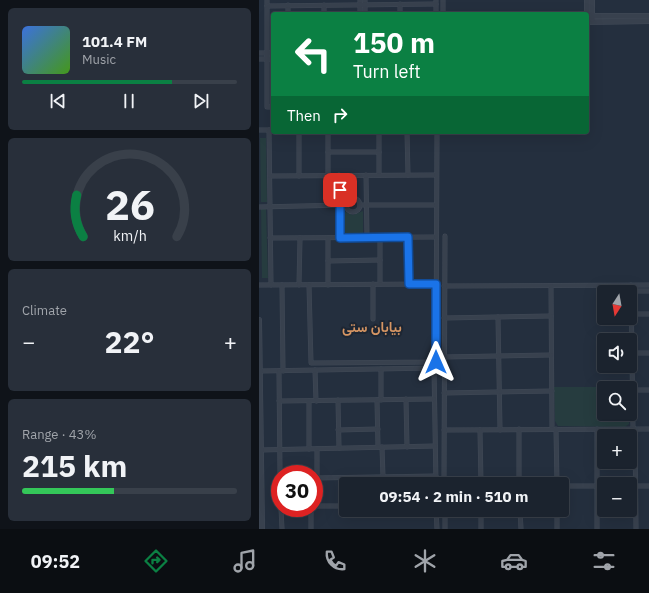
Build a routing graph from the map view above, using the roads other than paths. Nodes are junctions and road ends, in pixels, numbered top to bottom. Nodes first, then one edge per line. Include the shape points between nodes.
1 (267, 0) edge
2 (443, 0) edge
3 (587, 0) edge
4 (592, 0) edge
5 (360, 2) edge
6 (365, 2) edge
7 (436, 2) edge
8 (400, 4) junction
9 (324, 5) junction
10 (267, 6) junction
11 (288, 6) junction
12 (289, 12) edge
13 (324, 12) edge
14 (400, 12) edge
15 (443, 12) edge
16 (649, 16) edge
17 (591, 18) edge
18 (649, 22) edge
19 (259, 53) edge
20 (267, 53) junction
21 (271, 53) edge
22 (259, 58) edge
23 (268, 58) junction
24 (271, 107) edge
25 (259, 130) edge
26 (271, 130) edge
27 (299, 134) edge
28 (328, 134) edge
29 (379, 134) edge
30 (407, 134) edge
31 (437, 134) edge
32 (328, 152) junction
33 (379, 152) junction
34 (328, 175) junction
35 (339, 175) junction
36 (366, 175) junction
37 (379, 175) junction
38 (408, 175) junction
39 (436, 175) junction
40 (270, 176) junction
41 (299, 176) junction
42 (340, 205) junction
43 (345, 205) junction
44 (360, 205) junction
45 (366, 205) junction
46 (436, 205) junction
47 (259, 207) edge
48 (270, 207) junction
49 (445, 236) dead end
50 (380, 237) junction
51 (408, 237) junction
52 (436, 237) junction
53 (270, 238) junction
54 (299, 238) junction
55 (328, 238) junction
56 (340, 238) junction
57 (367, 238) junction
58 (380, 260) junction
59 (328, 261) junction
60 (328, 284) junction
61 (373, 284) junction
62 (380, 284) junction
63 (409, 284) junction
64 (436, 284) junction
65 (259, 285) edge
66 (271, 285) junction
67 (282, 285) junction
68 (299, 285) junction
69 (309, 285) junction
70 (597, 285) edge
71 (637, 285) edge
72 (649, 285) edge
73 (444, 286) junction
74 (551, 286) junction
75 (637, 291) edge
76 (649, 291) edge
77 (637, 314) edge
78 (649, 314) edge
79 (551, 316) junction
80 (498, 317) junction
81 (444, 318) junction
82 (373, 319) dead end
83 (259, 320) edge
84 (649, 352) edge
85 (637, 353) edge
86 (551, 355) junction
87 (499, 356) junction
88 (444, 357) junction
89 (381, 369) junction
90 (315, 370) junction
91 (260, 371) edge
92 (281, 371) junction
93 (637, 390) edge
94 (649, 390) edge
95 (552, 391) junction
96 (499, 392) junction
97 (444, 393) junction
98 (406, 399) junction
99 (435, 399) junction
100 (338, 400) junction
101 (379, 400) junction
102 (279, 401) junction
103 (309, 401) junction
104 (316, 401) junction
105 (259, 411) edge
106 (634, 421) edge
107 (378, 429) junction
108 (519, 429) junction
109 (554, 429) junction
110 (597, 429) edge
111 (634, 429) edge
112 (637, 429) edge
113 (649, 429) edge
114 (338, 430) junction
115 (444, 430) junction
116 (479, 430) junction
117 (500, 430) junction
118 (435, 446) junction
119 (380, 447) junction
120 (407, 447) junction
121 (339, 448) junction
122 (280, 449) junction
123 (309, 449) junction
124 (317, 449) junction
125 (261, 450) junction
126 (281, 465) edge
127 (316, 465) edge
128 (383, 476) junction
129 (436, 476) joint
130 (445, 477) edge
131 (481, 477) edge
132 (519, 477) edge
133 (557, 477) edge
134 (323, 478) edge
135 (569, 486) edge
136 (597, 486) edge
137 (637, 486) edge
138 (649, 486) edge
139 (323, 506) edge
140 (339, 506) edge
141 (281, 517) edge
142 (311, 517) edge
143 (436, 517) edge
144 (445, 517) edge
145 (481, 517) edge
146 (520, 517) edge
147 (557, 517) edge
148 (597, 517) edge
149 (636, 517) edge
150 (261, 529) edge
151 (282, 529) edge
152 (311, 529) edge
153 (437, 529) edge
154 (445, 529) edge
155 (481, 529) edge
156 (521, 529) edge
157 (557, 529) edge
158 (597, 529) edge
159 (636, 529) edge

1 - 10 street
2 - 15 street
3 - 17 street
4 - 17 street
5 - 6 street
5 - 9 street
6 - 8 street
7 - 8 street
8 - 14 street
9 - 11 street
9 - 13 street
10 - 11 street
10 - 20 street
11 - 12 street
16 - 17 street
17 - 18 street
19 - 20 street
20 - 21 street
20 - 23 street
22 - 23 street
23 - 24 street via 267,107
25 - 26 street
26 - 40 street
27 - 41 street
28 - 32 street
29 - 33 street
30 - 38 street
31 - 39 street
32 - 33 street
32 - 34 street
33 - 37 street
34 - 35 street
34 - 41 street
35 - 36 street
35 - 42 street
36 - 37 street
36 - 45 street
37 - 38 street
38 - 39 street
39 - 46 street
40 - 41 street
40 - 48 street
42 - 43 street
42 - 48 street
42 - 56 street
43 - 44 street via 353,198 357,199
43 - 44 street via 347,210 354,212
44 - 45 street
45 - 46 street
45 - 57 street
46 - 52 street
47 - 48 street
48 - 53 street
49 - 73 street
50 - 51 street
50 - 57 street
50 - 58 street
51 - 52 street
51 - 63 street
52 - 64 street
53 - 54 street
53 - 66 street
54 - 55 street
54 - 68 street
55 - 56 street
55 - 59 street
56 - 57 street
58 - 59 street
58 - 62 street
59 - 60 street
60 - 61 street
60 - 69 street
61 - 62 street
61 - 82 street
62 - 63 street
63 - 64 street
64 - 69 street via 436,362 311,363
65 - 66 street
66 - 67 street
67 - 68 street
67 - 92 street
68 - 69 street
70 - 74 street
71 - 72 street
73 - 74 street
73 - 81 street
74 - 79 street
75 - 76 street
77 - 78 street
79 - 80 street
79 - 86 street
80 - 81 street
80 - 87 street
81 - 88 street
83 - 91 street
84 - 85 street
86 - 87 street
86 - 95 street
87 - 88 street
87 - 96 street
88 - 97 street
89 - 90 street
89 - 99 street via 435,368
89 - 101 street
90 - 92 street
90 - 104 street
91 - 92 street
91 - 105 street
92 - 102 street
93 - 94 street
95 - 96 street
95 - 109 street
96 - 97 street
96 - 117 street
97 - 115 street
98 - 99 street
98 - 101 street
98 - 120 street
99 - 118 street
100 - 101 street
100 - 104 street
100 - 114 street
101 - 107 street
102 - 103 street
102 - 122 street
103 - 104 street
103 - 123 street
105 - 125 street
106 - 111 street
107 - 114 street
107 - 119 street
108 - 109 street
108 - 117 street
108 - 132 street
109 - 110 street
109 - 133 street
112 - 113 street
114 - 121 street
115 - 116 street
115 - 130 street
116 - 117 street
116 - 131 street
118 - 120 street
118 - 129 street
119 - 120 street
119 - 121 street
119 - 128 street
121 - 124 street
122 - 123 street
122 - 125 street
122 - 126 street
123 - 124 street
124 - 127 street
125 - 150 street
128 - 129 street
128 - 134 street
135 - 136 street
137 - 138 street
139 - 140 street
141 - 151 street
142 - 152 street
143 - 153 street
144 - 154 street
145 - 155 street
146 - 156 street
147 - 157 street
148 - 158 street
149 - 159 street

